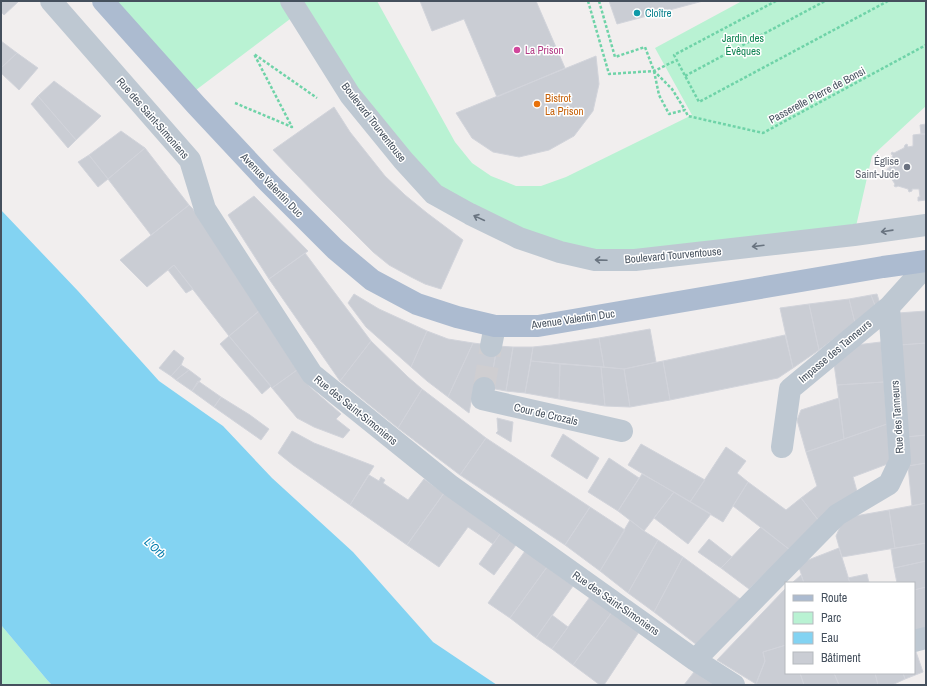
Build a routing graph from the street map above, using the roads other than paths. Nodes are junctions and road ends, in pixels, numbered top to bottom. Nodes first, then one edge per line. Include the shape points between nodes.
1 (51, 1) edge
2 (103, 1) edge
3 (291, 1) edge
4 (926, 225) edge
5 (926, 261) edge
6 (926, 266) edge
7 (889, 307) junction
8 (484, 388) tunnel mouth
9 (622, 431) dead end
10 (782, 447) dead end
11 (926, 638) edge
12 (915, 641) edge
13 (695, 660) junction
14 (734, 685) edge

1 - 13 street, Rue des Saint-Simoniens via 190,160 206,209 312,374 451,486
2 - 5 main road, Avenue Valentin Duc via 267,181 335,249 372,280 417,304 457,317 493,336 538,326
4 -> 3 street, Boulevard Tourventouse via 854,236 635,260 595,260 560,252 519,238 434,194 350,95
6 - 7 street
7 - 10 street, Impasse des Tanneurs via 790,389
7 - 13 street, Rue des Tanneurs via 900,461 889,484 836,515
8 - 9 street, Cour de Crozals via 482,399
11 - 12 street
13 - 14 street, Rue des Saint-Simoniens

